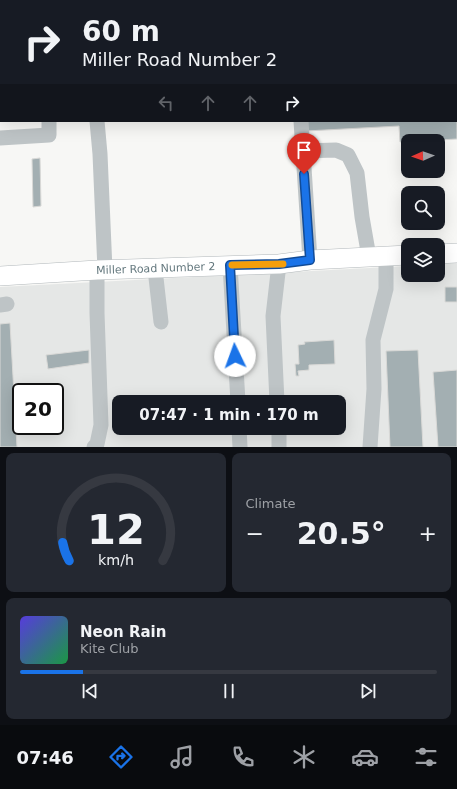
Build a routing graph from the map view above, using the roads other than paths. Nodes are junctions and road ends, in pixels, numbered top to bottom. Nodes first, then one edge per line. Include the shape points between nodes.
1 (49, 122) edge
2 (97, 122) edge
3 (301, 122) edge
4 (0, 138) edge
5 (302, 151) junction
6 (457, 252) edge
7 (445, 253) edge
8 (401, 255) edge
9 (377, 257) junction
10 (310, 260) junction
11 (279, 264) junction
12 (230, 265) junction
13 (155, 269) junction
14 (101, 270) junction
15 (0, 276) edge
16 (161, 322) dead end
17 (238, 395) edge
18 (277, 395) edge
19 (239, 435) edge
20 (279, 435) edge
21 (94, 447) edge
22 (240, 447) edge
23 (279, 447) edge
24 (370, 447) edge

1 - 4 street via 49,135
2 - 14 street via 100,154
3 - 5 street
5 - 9 street via 336,150 348,155 357,173 362,218
5 - 10 street
6 - 7 main road
8 - 9 main road, Miller Road Number 2
9 - 10 main road, Miller Road Number 2
9 - 24 street via 386,288 373,340 374,389
10 - 11 main road, Miller Road Number 2
11 - 12 main road, Miller Road Number 2
11 - 18 street via 273,316
12 - 13 main road, Miller Road Number 2
12 - 17 street
13 - 14 main road, Miller Road Number 2
13 - 16 street
14 - 15 main road, Miller Road Number 2
14 - 21 street via 97,313 101,425
19 - 22 street
20 - 23 street

